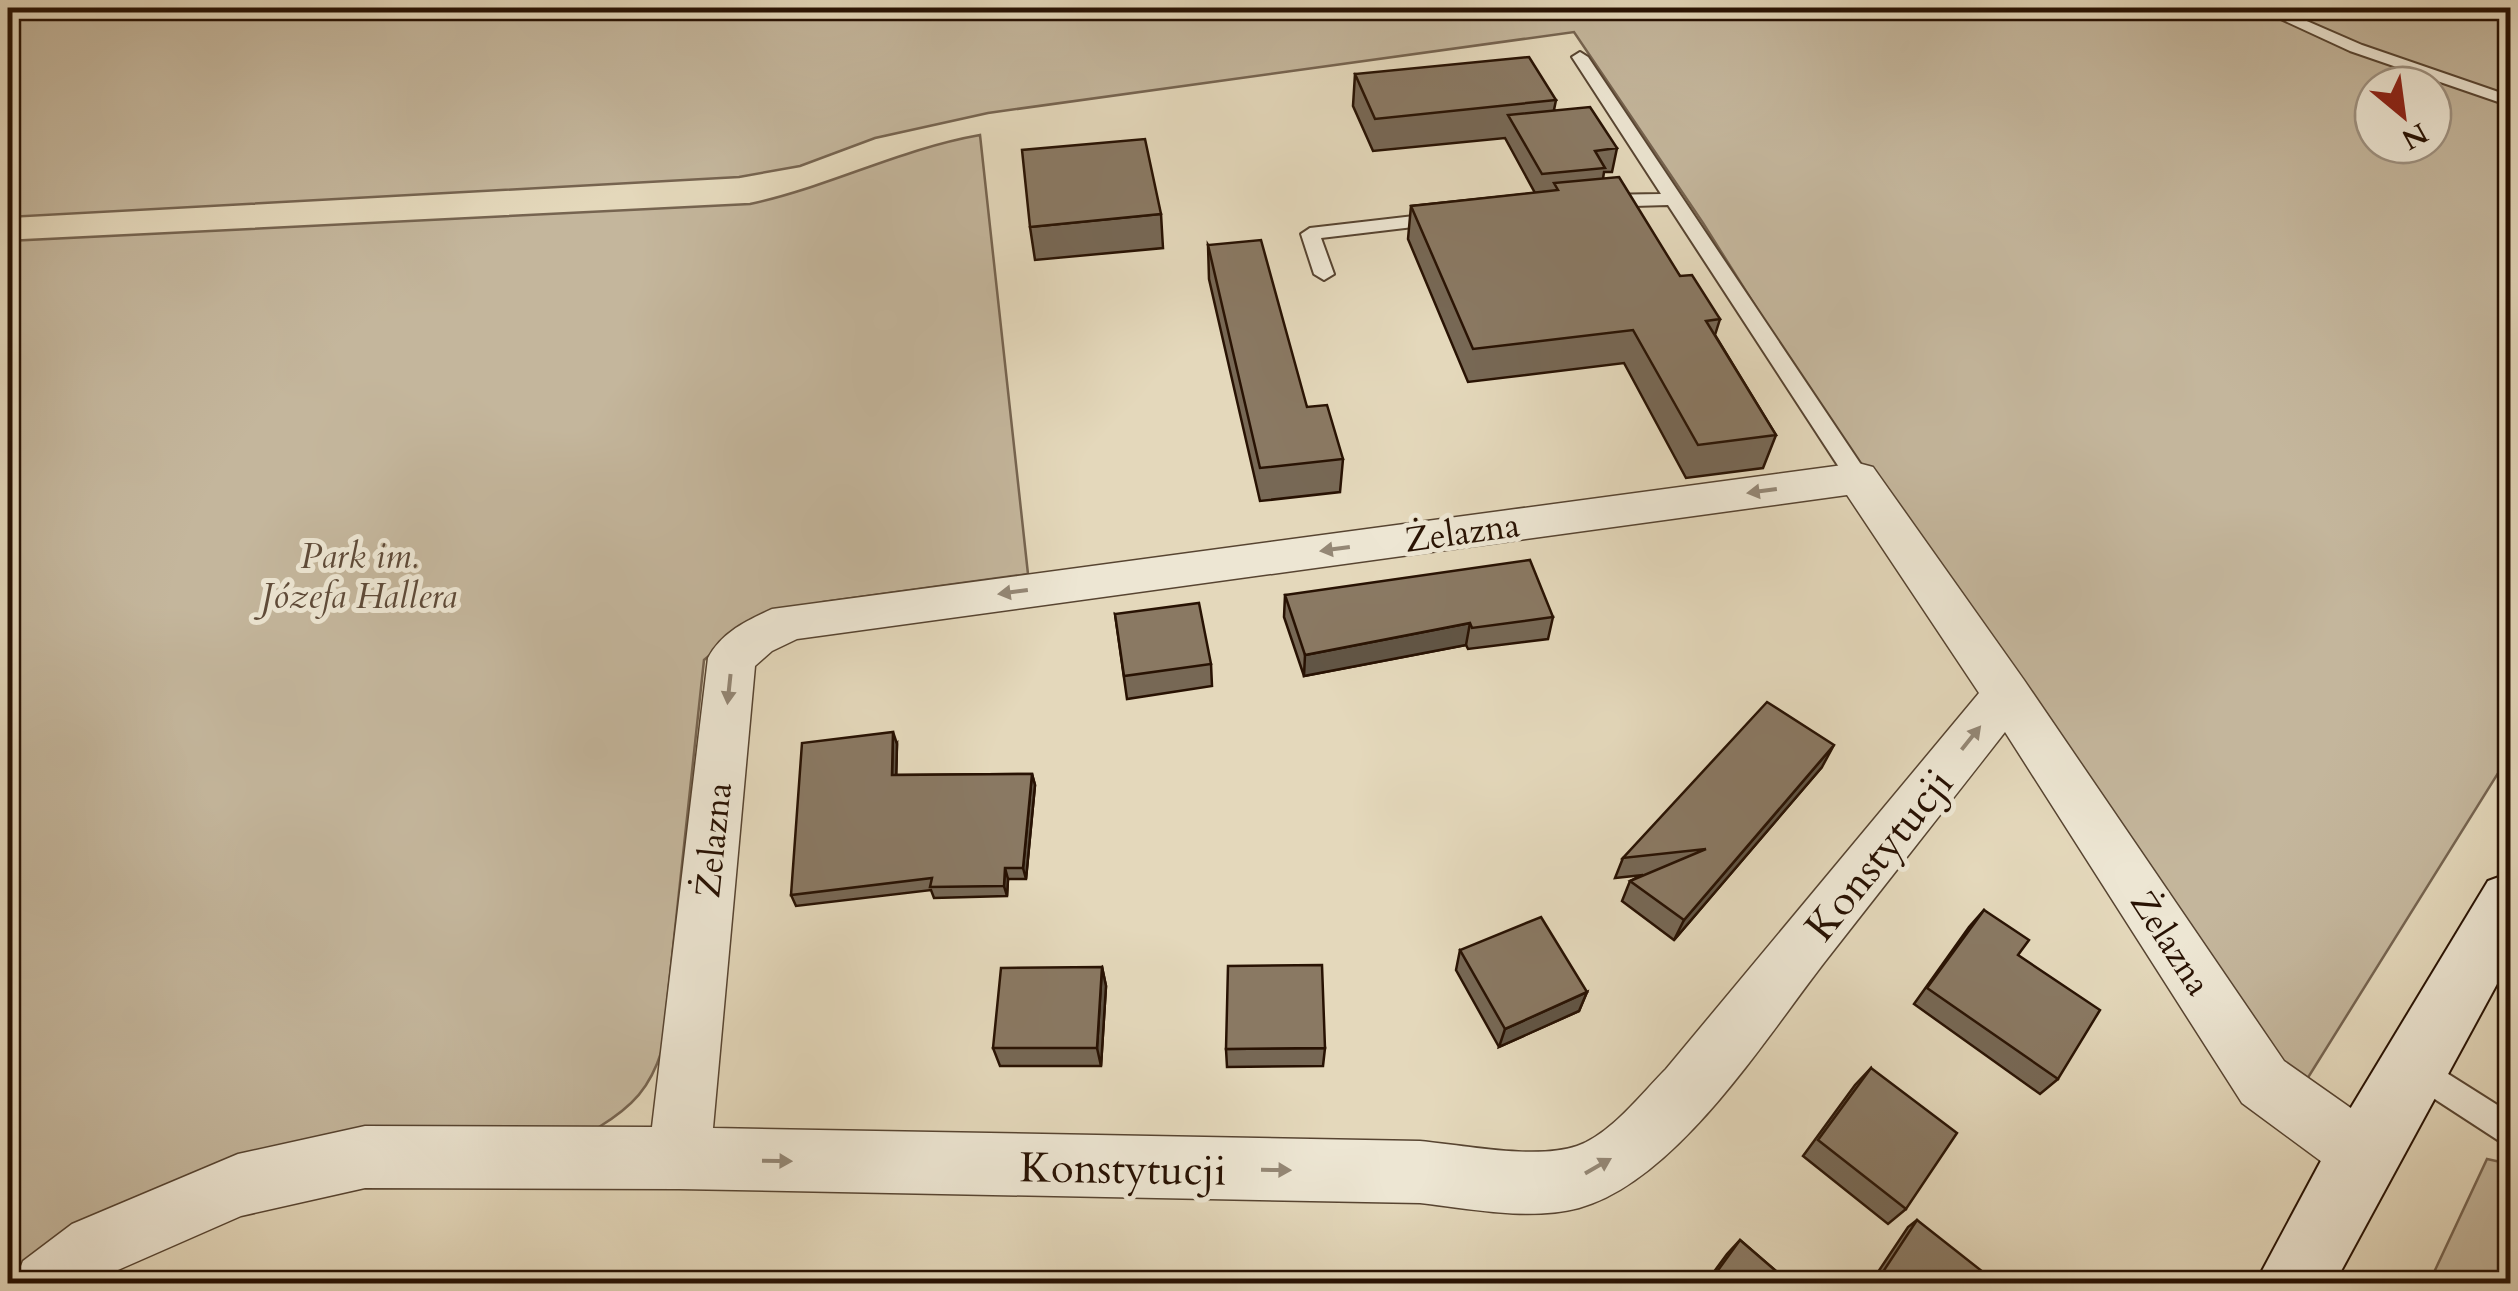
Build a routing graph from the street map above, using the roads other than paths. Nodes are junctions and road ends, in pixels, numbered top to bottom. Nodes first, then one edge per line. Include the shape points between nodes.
1 (2265, 8) edge
2 (1580, 57) dead end
3 (2510, 102) edge
4 (1674, 199) junction
5 (1576, 204) edge
6 (1462, 217) edge
7 (1324, 274) dead end
8 (1858, 478) junction
9 (2007, 694) junction
10 (2510, 901) edge
11 (2415, 1068) junction
12 (2510, 1132) edge
13 (2363, 1154) junction
14 (679, 1158) junction
15 (46, 1284) edge
16 (2293, 1284) edge

1 - 3 lane
2 - 4 lane
4 - 5 lane
4 - 8 lane
6 - 7 lane via 1310,234
8 - 9 street, Żelazna
8 -> 14 street, Żelazna via 789,622 755,638 732,658
9 - 13 street, Żelazna via 2263,1082
14 -> 9 street, Konstytucji via 1420,1172 1515,1182 1589,1174 1642,1137 1687,1090
10 - 11 street
11 - 12 lane
11 - 13 street
13 - 16 street
14 - 15 street, Konstytucji via 364,1157 238,1185 95,1247

